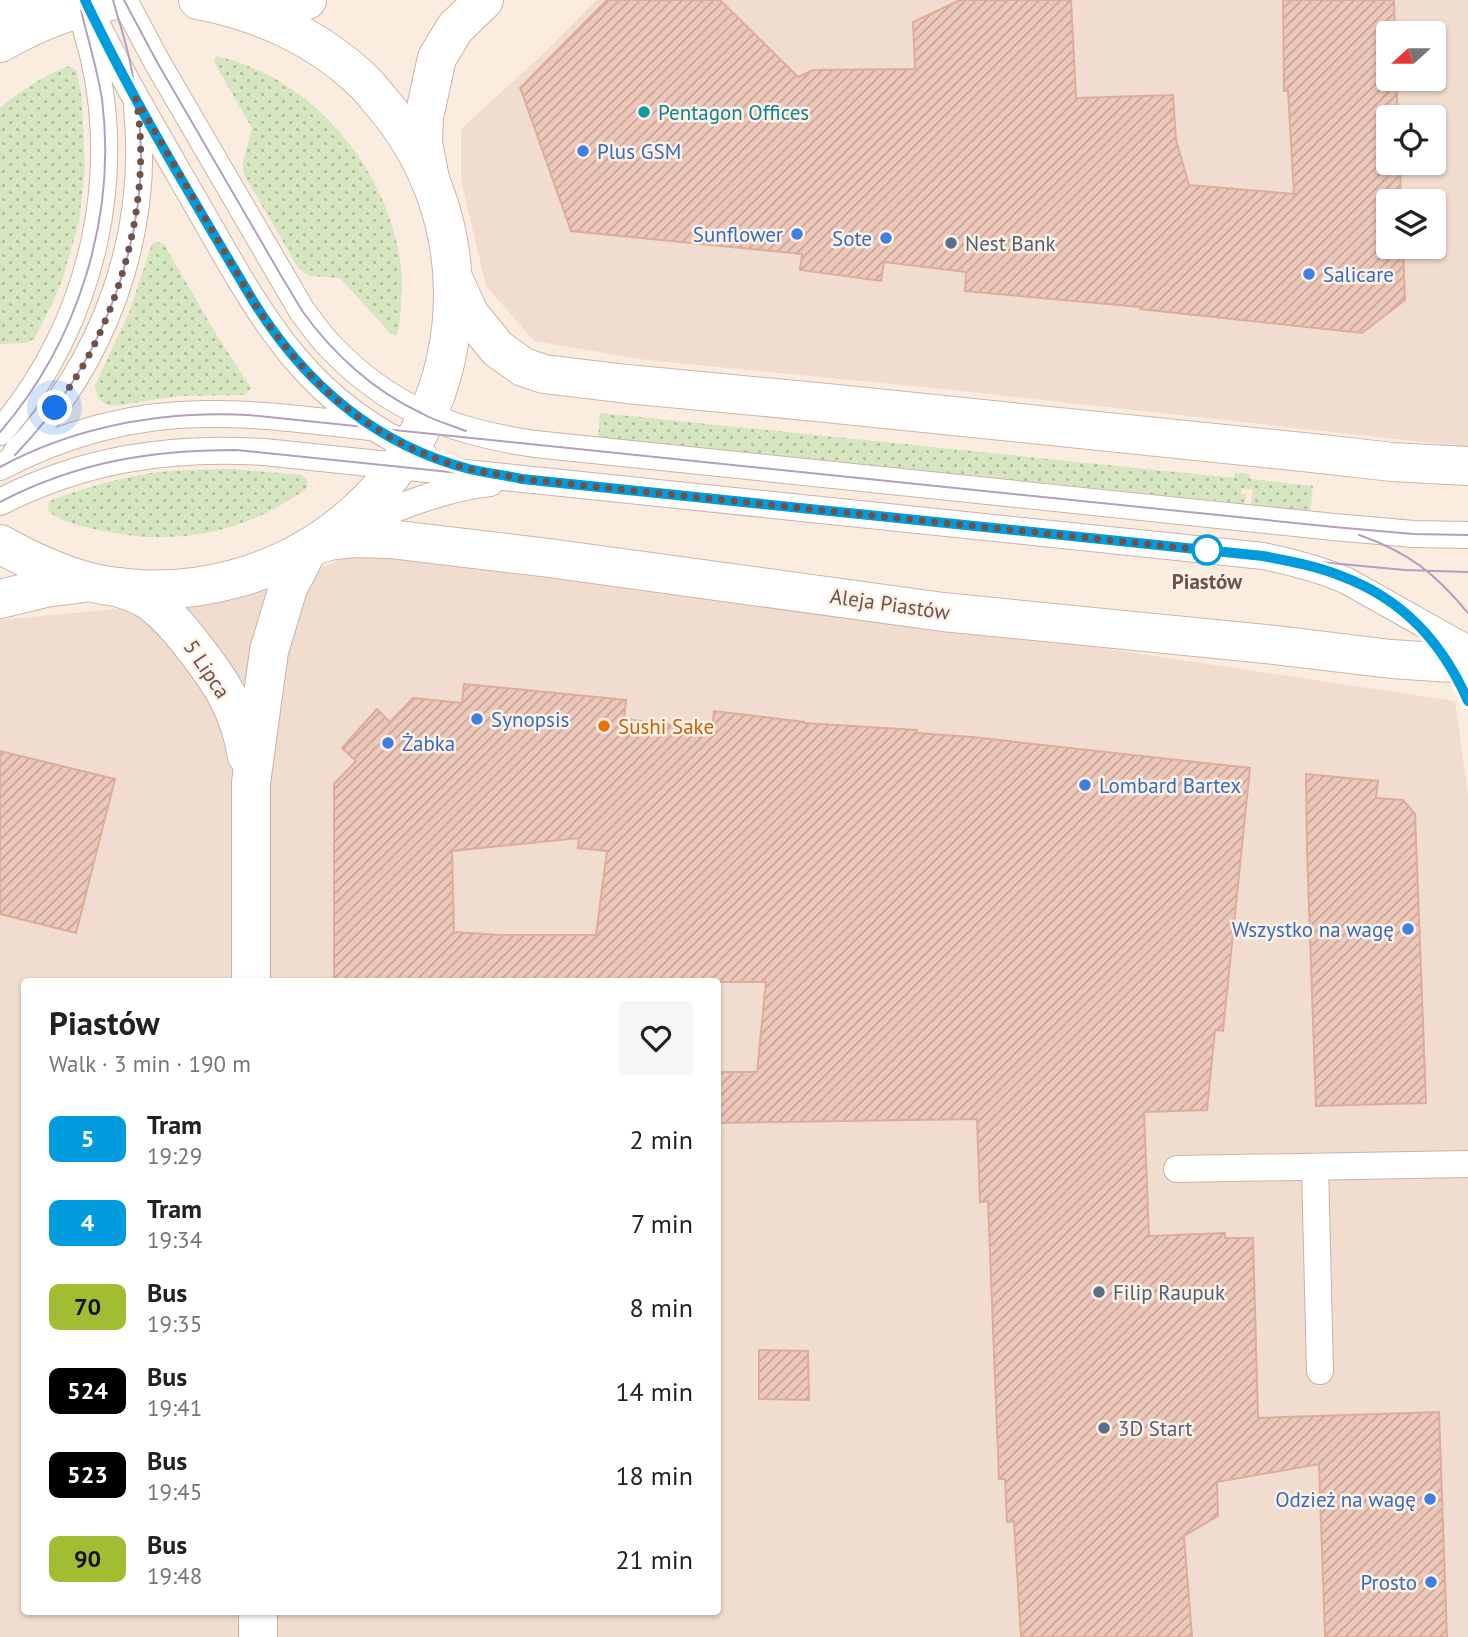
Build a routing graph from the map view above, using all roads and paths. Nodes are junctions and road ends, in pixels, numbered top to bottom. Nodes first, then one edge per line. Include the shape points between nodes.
1 (1, 0) edge
2 (32, 0) edge
3 (307, 0) edge
4 (484, 0) edge
5 (100, 2) edge
6 (226, 5) edge
7 (1, 32) edge
8 (136, 99) junction
9 (432, 183) junction
10 (453, 278) junction
11 (373, 427) junction
12 (0, 432) edge
13 (414, 440) junction
14 (2, 466) edge
15 (1468, 466) edge
16 (530, 480) junction
17 (0, 502) edge
18 (1468, 535) edge
19 (0, 544) edge
20 (311, 547) junction
21 (109, 586) junction
22 (0, 599) edge
23 (1468, 649) edge
24 (1468, 664) edge
25 (251, 783) junction
26 (251, 978) edge
27 (1468, 1164) edge
28 (1315, 1167) junction
29 (1177, 1169) dead end
30 (1320, 1371) dead end
31 (258, 1615) edge
32 (258, 1637) edge

1 - 7 street
2 - 7 lane via 22,19
3 - 6 street
4 - 9 street via 455,28 437,58 424,117 423,143
5 - 7 street
5 - 8 lane via 131,66
5 - 12 lane via 96,65 104,119 104,174 91,259 55,351
5 - 13 lane via 157,62 302,311 362,376 398,401
6 - 9 street via 319,45 362,80 399,122
8 - 11 lane via 272,330 310,377
8 - 14 lane via 140,152 136,207 117,292 75,380 50,416
9 - 10 street via 445,223
10 - 13 street via 453,316 439,388
10 - 15 street via 470,315 498,349 523,367 544,374 1392,462
11 - 13 lane
11 - 14 lane via 248,415 160,417 75,435
13 - 16 lane
13 - 17 lane via 138,456 84,468
13 - 18 lane via 535,444 1334,527
13 - 20 street via 371,499
16 - 20 lane via 485,483 436,495 381,514
16 - 23 lane via 1263,556 1347,581
19 - 21 street via 29,561
20 - 21 street via 229,581 192,588
20 - 24 street, Aleja Piastów via 355,538 390,539 943,612
20 - 25 street, 5 Lipca via 288,589 269,651
21 - 22 street via 84,583
21 - 25 street, 5 Lipca via 148,600 175,623 217,677 243,733
25 - 26 street, 5 Lipca
27 - 28 lane
28 - 29 lane
28 - 30 lane
31 - 32 street

